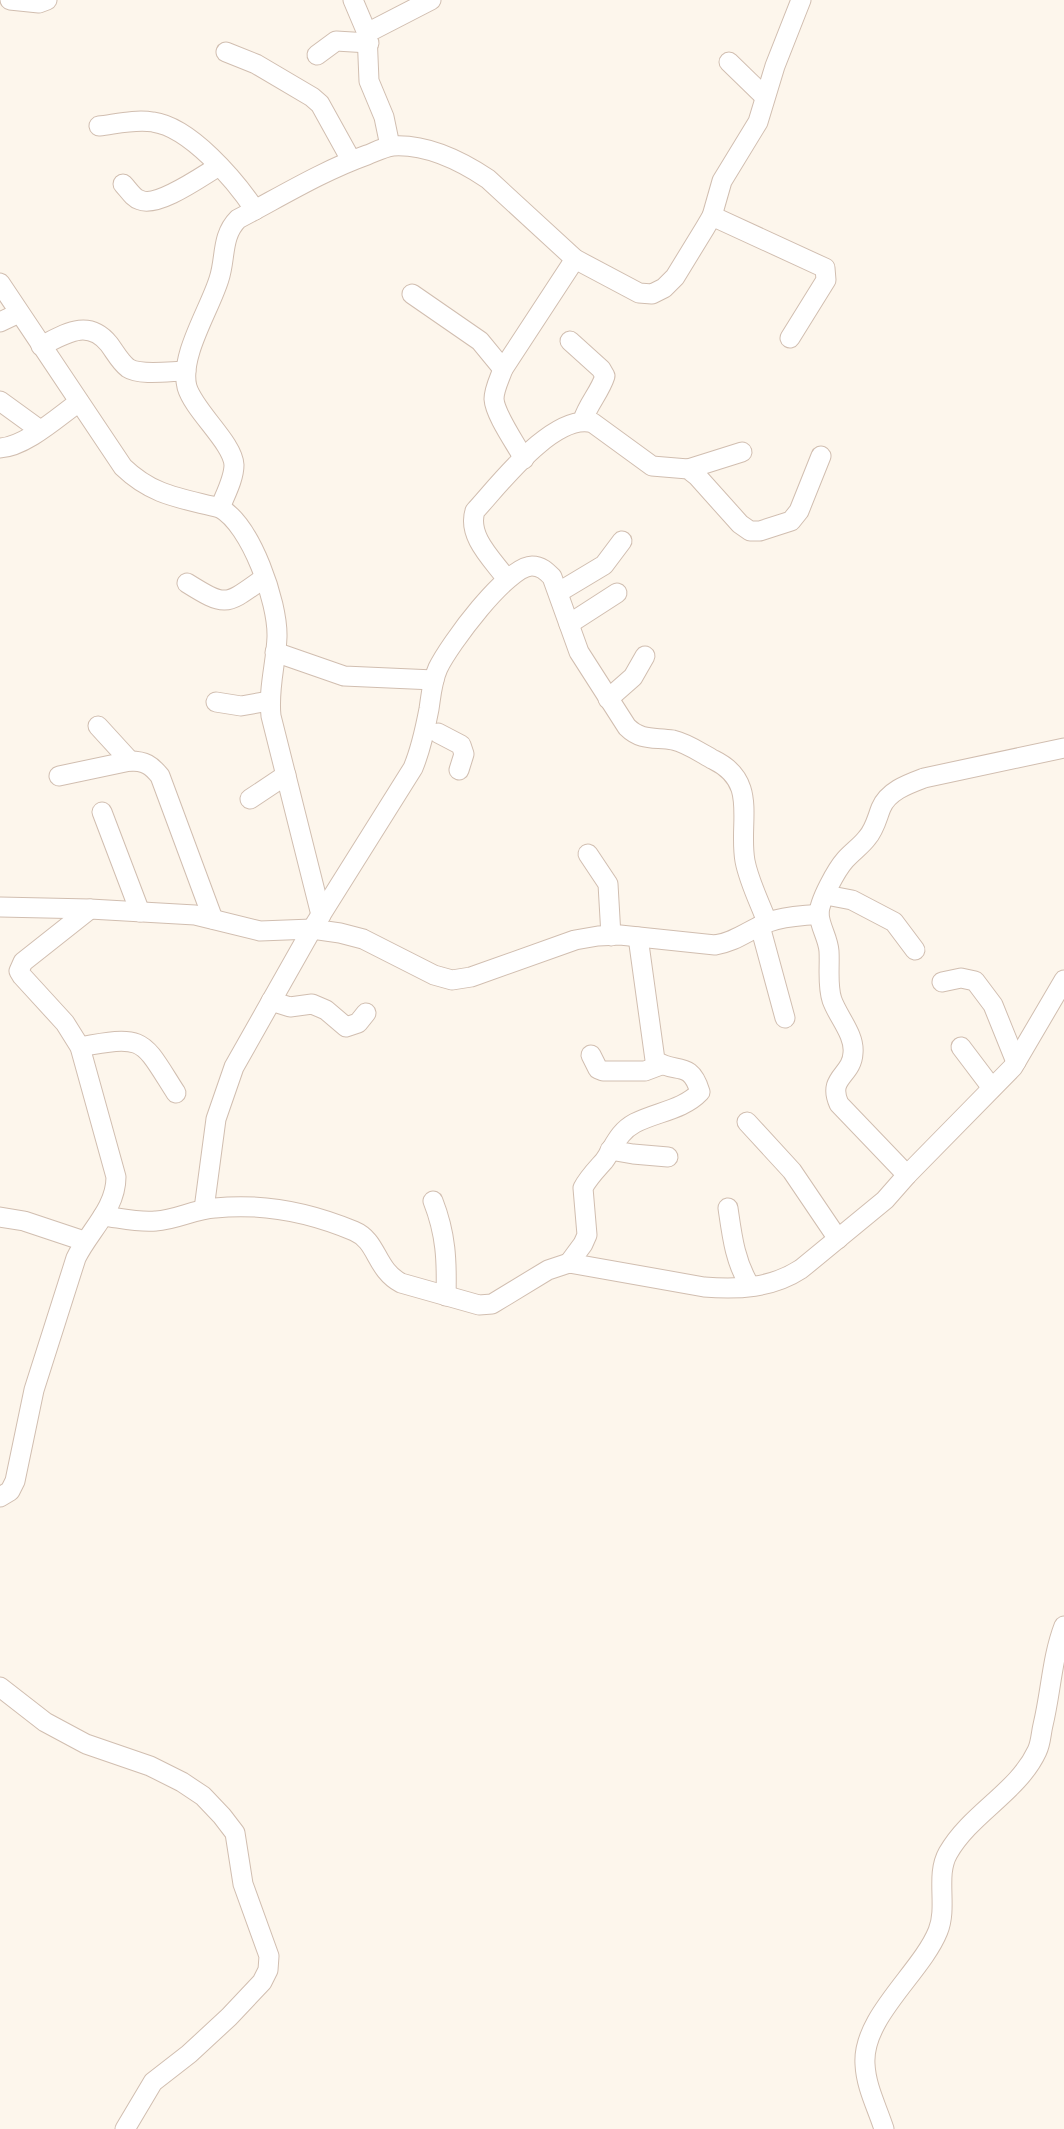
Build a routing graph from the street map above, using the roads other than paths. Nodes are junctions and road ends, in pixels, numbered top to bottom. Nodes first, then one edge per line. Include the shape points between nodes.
1 (10, 0) edge
2 (47, 0) edge
3 (353, 0) edge
4 (432, 0) edge
5 (801, 0) edge
6 (368, 38) junction
7 (226, 52) dead end
8 (317, 55) dead end
9 (729, 62) dead end
10 (765, 98) junction
11 (99, 126) dead end
12 (390, 146) junction
13 (351, 160) junction
14 (219, 166) junction
15 (123, 184) dead end
16 (255, 210) junction
17 (712, 216) junction
18 (575, 259) junction
19 (0, 283) edge
20 (412, 294) dead end
21 (19, 313) junction
22 (0, 322) edge
23 (790, 338) dead end
24 (570, 341) dead end
25 (40, 346) junction
26 (503, 369) junction
27 (186, 371) junction
28 (0, 401) edge
29 (79, 402) junction
30 (583, 420) junction
31 (40, 430) junction
32 (0, 448) edge
33 (742, 452) dead end
34 (821, 456) dead end
35 (524, 458) junction
36 (688, 469) junction
37 (220, 508) junction
38 (622, 541) dead end
39 (264, 578) junction
40 (506, 578) junction
41 (187, 583) dead end
42 (559, 592) junction
43 (618, 592) dead end
44 (569, 624) junction
45 (275, 652) junction
46 (645, 656) dead end
47 (434, 680) junction
48 (608, 699) junction
49 (269, 701) junction
50 (216, 702) dead end
51 (98, 726) dead end
52 (431, 730) junction
53 (1064, 748) edge
54 (130, 761) junction
55 (459, 770) dead end
56 (59, 776) dead end
57 (286, 776) junction
58 (250, 799) dead end
59 (102, 812) dead end
60 (588, 854) dead end
61 (826, 895) junction
62 (0, 907) edge
63 (90, 908) junction
64 (140, 912) junction
65 (819, 914) junction
66 (213, 919) junction
67 (316, 922) junction
68 (764, 924) junction
69 (611, 936) junction
70 (638, 937) junction
71 (915, 950) dead end
72 (1064, 980) edge
73 (942, 982) dead end
74 (271, 1001) junction
75 (366, 1013) dead end
76 (785, 1018) dead end
77 (80, 1047) junction
78 (961, 1047) dead end
79 (591, 1055) dead end
80 (1016, 1062) junction
81 (661, 1065) junction
82 (992, 1088) junction
83 (176, 1093) dead end
84 (747, 1122) dead end
85 (610, 1150) junction
86 (668, 1157) dead end
87 (907, 1175) junction
88 (433, 1201) dead end
89 (728, 1208) dead end
90 (204, 1209) junction
91 (103, 1216) junction
92 (0, 1217) edge
93 (838, 1240) junction
94 (84, 1241) junction
95 (569, 1263) junction
96 (750, 1286) junction
97 (446, 1296) junction
98 (0, 1497) edge
99 (1064, 1626) edge
100 (0, 1687) edge
101 (125, 2129) edge
102 (884, 2129) edge

1 - 2 street via 39,3
3 - 6 street
4 - 6 street
5 - 10 street
6 - 8 street via 336,41
6 - 12 street via 369,81 384,117
7 - 13 street via 256,64 312,97 320,104
9 - 10 street
10 - 17 street via 752,134 722,181
11 - 14 street via 140,121 174,128
12 - 13 street
12 - 18 street via 414,146 428,150 476,171
13 - 16 street
14 - 15 street via 170,194 146,202 137,200
14 - 16 street via 235,181
16 - 27 street via 230,226 219,281
17 - 18 street via 675,277 652,294 639,293
17 - 23 street via 825,268 826,280
18 - 26 street
19 - 21 street
20 - 26 street via 480,341
21 - 22 street
21 - 25 street
24 - 30 street via 605,376
25 - 27 street via 74,330 86,328 102,337 128,368
25 - 29 street
26 - 35 street via 494,399 496,409
27 - 37 street via 187,387 231,453 234,464 233,476
28 - 31 street
29 - 31 street
29 - 37 street via 123,467 138,481 155,491
30 - 35 street via 560,429
30 - 36 street via 593,423 652,466
31 - 32 street via 16,445
33 - 36 street
34 - 36 street via 791,521 760,531 740,524
35 - 40 street via 475,511 472,520 473,530
37 - 39 street via 239,525 256,555
38 - 42 street via 604,565
39 - 41 street via 237,597 221,602
39 - 45 street via 276,620
40 - 42 street via 531,566 542,568 552,576
40 - 47 street via 467,625 438,668
42 - 44 street
43 - 44 street
44 - 48 street via 579,652
45 - 47 street via 344,676
45 - 49 street
46 - 48 street via 633,677
47 - 52 street
48 - 68 street via 634,735 680,743 727,766 738,779 743,795 744,860
49 - 50 street via 241,706
49 - 57 street
51 - 54 street
52 - 55 street via 461,745 464,754
52 - 67 street via 413,768
53 - 61 street via 909,783 882,805 874,828 836,871
54 - 56 street
54 - 66 street via 151,765 160,776
57 - 58 street
57 - 67 street
59 - 64 street
60 - 69 street via 608,884
61 - 65 street
61 - 71 street via 852,900 894,922
62 - 63 street
63 - 64 street
63 - 77 street via 23,962 19,971 65,1023
64 - 66 street
65 - 68 street via 780,918
65 - 87 street via 829,949 832,1000 852,1042 853,1053 834,1094 839,1104
66 - 67 street via 260,931
67 - 69 street via 363,939 434,975 452,980 471,977 575,940
67 - 74 street
68 - 70 street via 729,943 715,945
68 - 76 street
69 - 70 street
70 - 81 street via 652,1052
72 - 80 street
73 - 80 street via 961,978 975,981 993,1005
74 - 75 street via 290,1007 312,1004 326,1010 346,1027 358,1023
74 - 90 street via 223,1093 216,1118
77 - 83 street via 116,1040 141,1044
77 - 91 street via 116,1177 116,1191
78 - 82 street
79 - 81 street via 598,1069 604,1070 645,1071
80 - 82 street
81 - 85 street via 684,1068 700,1092 686,1103 626,1128
82 - 87 street
84 - 93 street via 792,1171
85 - 86 street
85 - 95 street via 583,1188 586,1235 584,1244
87 - 93 street via 874,1212
88 - 97 street via 443,1226
89 - 96 street via 736,1255
90 - 91 street via 154,1222
90 - 97 street via 283,1210 355,1231 372,1246 390,1277
91 - 94 street
92 - 94 street via 24,1221
93 - 96 street via 786,1279
94 - 98 street via 34,1390 15,1481 10,1491
95 - 96 street via 704,1287
95 - 97 street via 548,1270 492,1304 479,1305
99 - 102 street via 1056,1645 1037,1750 1020,1778 977,1817 949,1852 943,1867 938,1931 880,2014 870,2038 865,2062 868,2086
100 - 101 street via 45,1722 86,1744 150,1766 203,1796 234,1833 243,1884 269,1956 268,1970 262,1982 189,2054 153,2082

